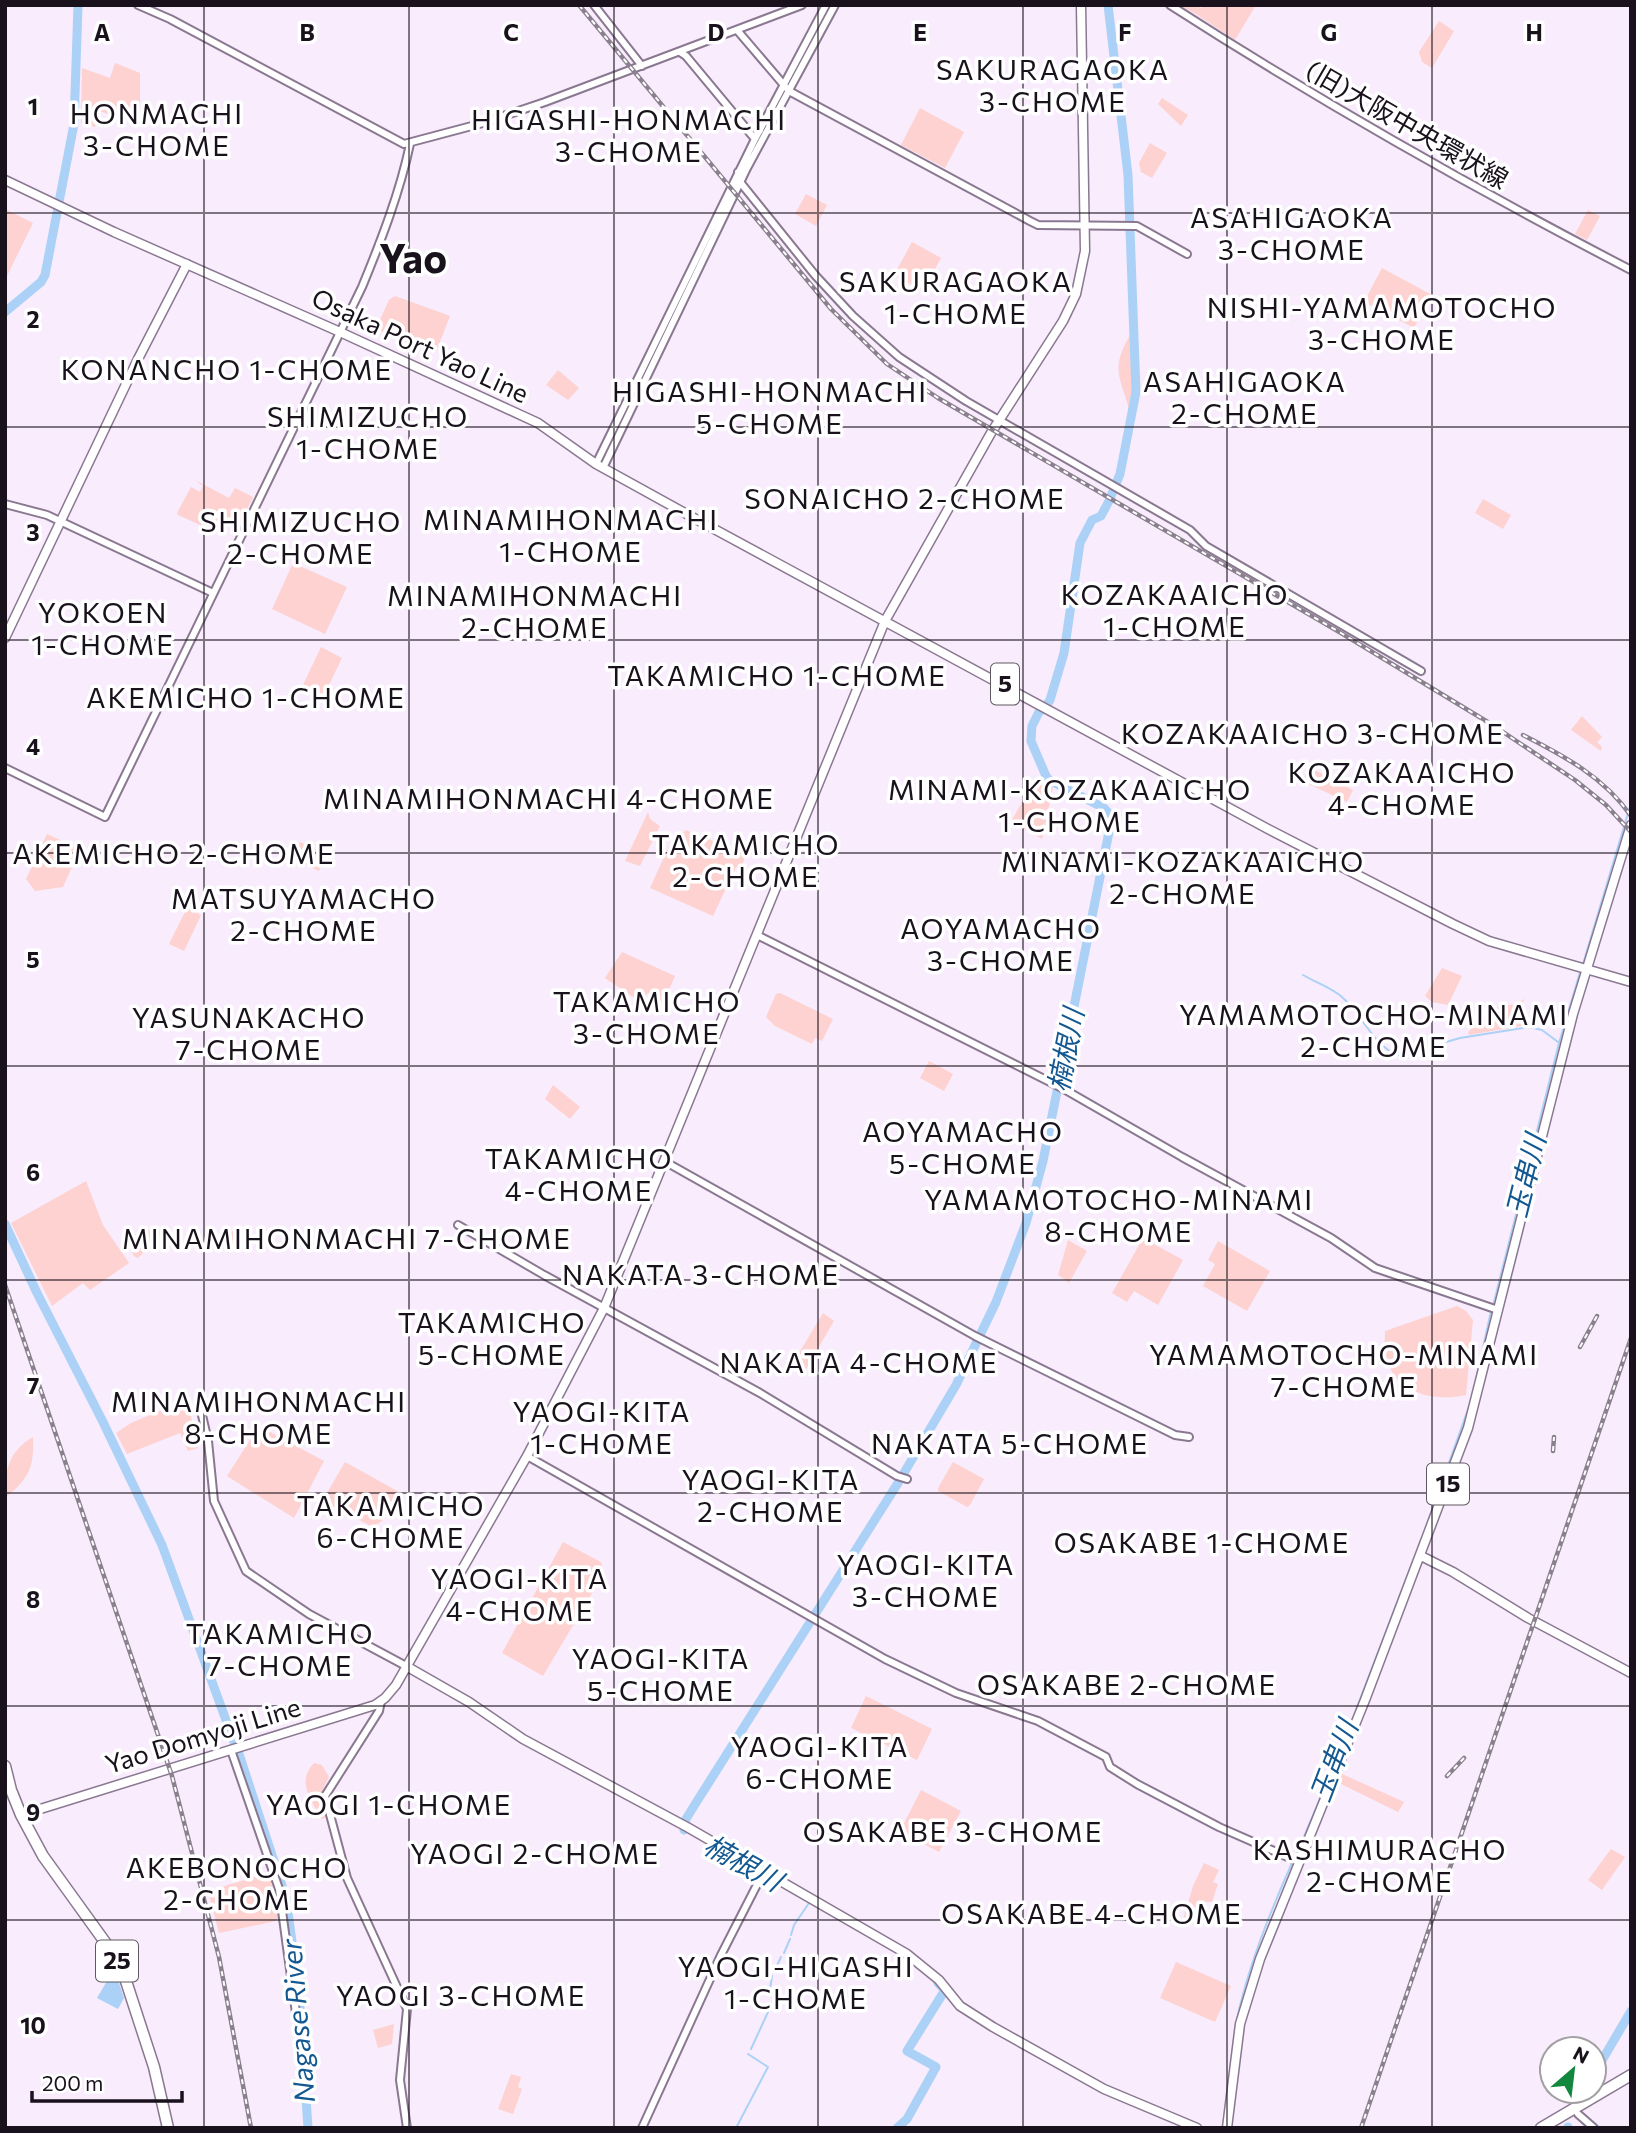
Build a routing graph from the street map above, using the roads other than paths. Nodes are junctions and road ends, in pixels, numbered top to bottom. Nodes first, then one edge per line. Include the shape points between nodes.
1 (138, 5) edge
2 (594, 5) edge
3 (802, 5) edge
4 (1081, 5) edge
5 (1170, 5) edge
6 (831, 6) edge
7 (737, 30) junction
8 (680, 52) junction
9 (642, 65) junction
10 (786, 88) junction
11 (755, 139) junction
12 (410, 144) junction
13 (738, 172) junction
14 (5, 180) edge
15 (740, 182) junction
16 (1085, 225) junction
17 (1187, 254) dead end
18 (187, 264) junction
19 (1631, 270) edge
20 (340, 332) junction
21 (999, 420) junction
22 (599, 466) junction
23 (5, 504) edge
24 (61, 521) junction
25 (213, 593) junction
26 (886, 621) junction
27 (5, 638) edge
28 (1421, 671) dead end
29 (5, 768) edge
30 (1631, 825) edge
31 (757, 935) junction
32 (1583, 968) junction
33 (1631, 982) edge
34 (664, 1161) junction
35 (458, 1225) dead end
36 (604, 1308) junction
37 (1495, 1308) junction
38 (201, 1411) dead end
39 (1189, 1437) dead end
40 (527, 1456) junction
41 (907, 1479) dead end
42 (1421, 1556) junction
43 (407, 1666) junction
44 (1631, 1673) edge
45 (381, 1701) junction
46 (232, 1750) junction
47 (5, 1766) edge
48 (21, 1815) junction
49 (1296, 1860) junction
50 (764, 1871) junction
51 (296, 2013) dead end
52 (1631, 2075) edge
53 (1631, 2082) edge
54 (1575, 2114) junction
55 (168, 2128) edge
56 (407, 2128) edge
57 (642, 2128) edge
58 (1197, 2128) edge
59 (1227, 2128) edge
60 (1541, 2128) edge
61 (1552, 2128) edge
62 (1594, 2128) edge

1 - 12 street
2 - 9 street
3 - 7 street
4 - 16 main road
5 - 19 street, (旧)大阪中央環状線 via 1360,121
6 - 10 street
7 - 8 street
7 - 10 street
8 - 9 street
8 - 11 street
9 - 12 street via 533,106
10 - 11 street
10 - 15 street
10 - 16 street via 1038,225
11 - 13 street
12 - 20 street via 376,254
13 - 15 street
13 - 22 street
14 - 18 main road, Osaka Port Yao Line / 5
15 - 21 street via 862,325 930,379
15 - 22 street
16 - 17 street via 1137,226
16 - 21 main road via 1083,264 1070,307
18 - 20 main road, Osaka Port Yao Line / 5
18 - 24 main road
20 - 22 main road, Osaka Port Yao Line / 5 via 538,423
20 - 25 street
21 - 26 main road
21 - 28 street
22 - 26 main road, Osaka Port Yao Line / 5
23 - 24 street
24 - 25 street
24 - 27 main road
25 - 29 street via 105,817
26 - 31 main road
26 - 32 main road, Osaka Port Yao Line / 5 via 1453,924 1489,941
30 - 32 main road, 15
31 - 34 main road
31 - 37 street via 1072,1093 1331,1238 1375,1268
32 - 33 main road, Osaka Port Yao Line / 5
32 - 37 main road, 15
34 - 36 main road
34 - 39 street via 980,1339 1175,1435
35 - 36 street
36 - 40 main road
36 - 41 street
37 - 42 main road, 15 via 1468,1428
38 - 43 street via 214,1501 246,1571 321,1621
40 - 43 main road
40 - 49 street via 885,1659 956,1693 1038,1721 1106,1756 1110,1768 1145,1788
42 - 44 main road
42 - 49 main road, 15 via 1337,1772
43 - 45 main road
43 - 50 main road via 523,1739
45 - 46 main road, Yao Domyoji Line
45 - 56 street via 325,1796 347,1878 407,2010 400,2080
46 - 48 main road, Yao Domyoji Line
46 - 51 street via 279,1889
47 - 48 highway, 25
48 - 55 highway, 25 via 44,1859 124,1975
49 - 59 main road, 15 via 1243,2011
50 - 57 street
50 - 58 main road via 915,1960 960,2006 993,2027 1104,2089
52 - 54 highway
53 - 54 highway
54 - 60 highway
54 - 61 highway
54 - 62 street

